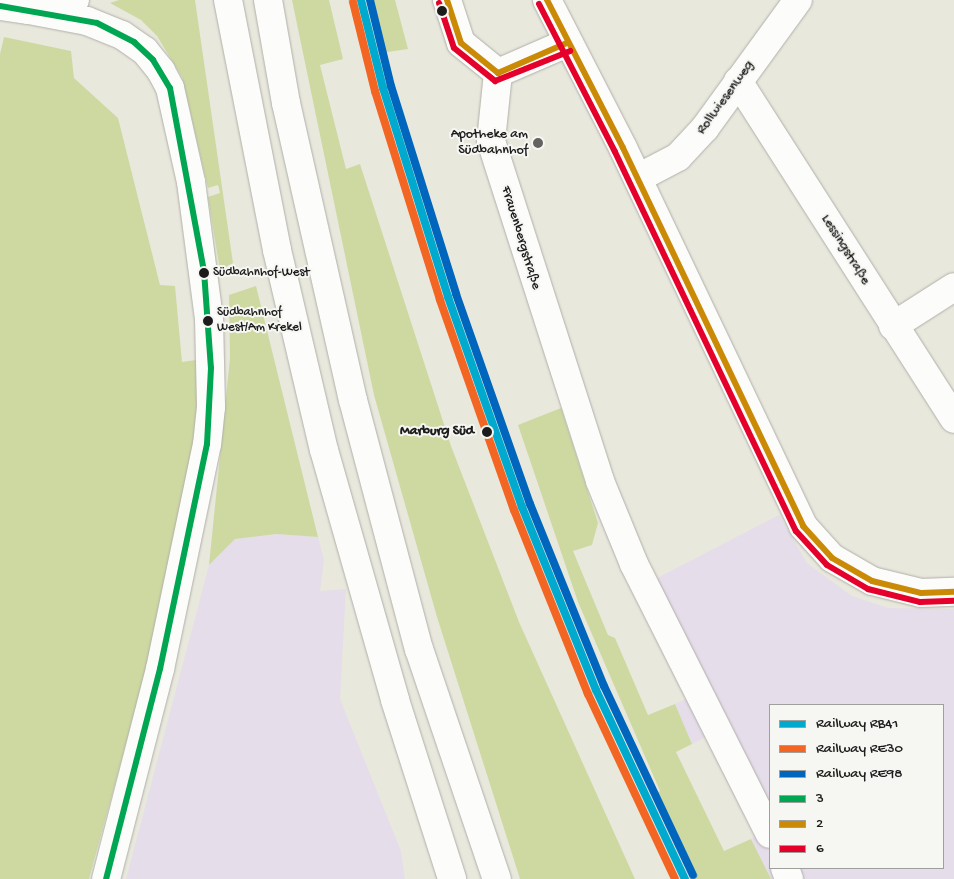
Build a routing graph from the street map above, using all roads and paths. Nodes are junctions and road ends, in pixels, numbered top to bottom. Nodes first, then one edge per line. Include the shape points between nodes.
1 (228, 0) edge
2 (268, 0) edge
3 (447, 0) edge
4 (547, 0) edge
5 (798, 0) edge
6 (0, 6) edge
7 (81, 10) edge
8 (567, 43) junction
9 (491, 68) junction
10 (738, 81) junction
11 (638, 178) junction
12 (954, 287) edge
13 (893, 326) junction
14 (954, 419) edge
15 (954, 592) edge
16 (769, 832) edge
17 (106, 879) edge
18 (452, 879) edge
19 (497, 879) edge

1 - 18 main road via 275,241 324,450
2 - 19 main road via 286,103 353,400 419,649
3 - 9 main road via 455,32
4 - 8 main road
5 - 10 main road, Rollwiesenweg
6 - 7 main road via 29,10
7 - 17 main road via 134,42 153,60 170,88 198,229 211,368 211,407 194,512 160,669
8 - 9 main road
8 - 11 main road
9 - 16 main road, Frauenbergstraße via 490,141 572,400 634,564
10 - 11 main road, Rollwiesenweg via 705,128 678,157
10 - 13 main road, Lessingstraße
11 - 15 main road via 803,526 832,558 872,581 921,593
12 - 13 main road
13 - 14 main road, Lessingstraße

